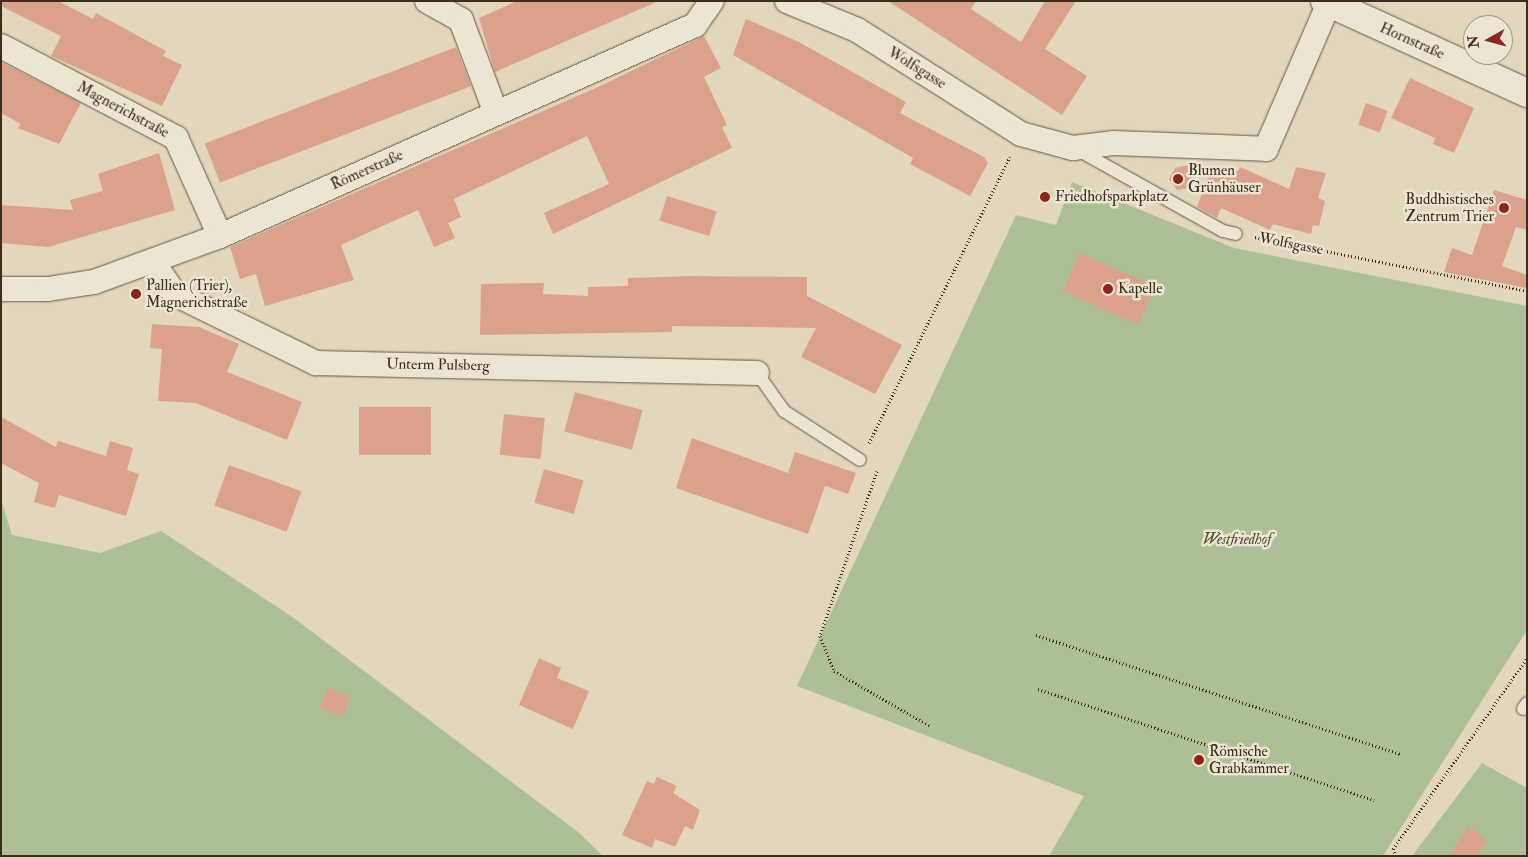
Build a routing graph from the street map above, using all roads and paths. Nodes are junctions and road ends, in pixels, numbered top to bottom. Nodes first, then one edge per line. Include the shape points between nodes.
1 (427, 1) edge
2 (712, 1) edge
3 (787, 1) edge
4 (1327, 2) edge
5 (1, 46) edge
6 (1527, 93) edge
7 (496, 113) junction
8 (1021, 134) junction
9 (1073, 148) junction
10 (1236, 234) joint
11 (220, 236) junction
12 (152, 261) junction
13 (1, 288) edge
14 (1527, 291) edge
15 (757, 373) joint
16 (860, 460) junction
17 (1036, 635) dead end
18 (1527, 658) edge
19 (1038, 689) dead end
20 (930, 726) dead end
21 (1400, 754) dead end
22 (1374, 800) dead end
23 (1396, 856) edge

1 - 7 street via 461,20
2 - 7 street, Römerstraße via 695,25
3 - 8 street, Wolfsgasse via 857,30
4 - 6 street, Hornstraße
4 - 9 street, Wolfsgasse via 1266,149 1113,143
5 - 11 street, Magnerichstraße via 176,138
7 - 11 street, Römerstraße
8 - 9 street, Wolfsgasse
8 - 16 path
9 - 10 lane, Wolfsgasse via 1223,231
10 - 14 path, Wolfsgasse
11 - 12 street, Römerstraße
12 - 13 street, Römerstraße via 94,282 48,289
12 - 15 street, Unterm Pulsberg via 175,294 316,363
15 - 16 lane via 784,411
16 - 20 path via 878,472 820,636 834,671
17 - 21 path
18 - 23 path via 1393,849
19 - 22 path

